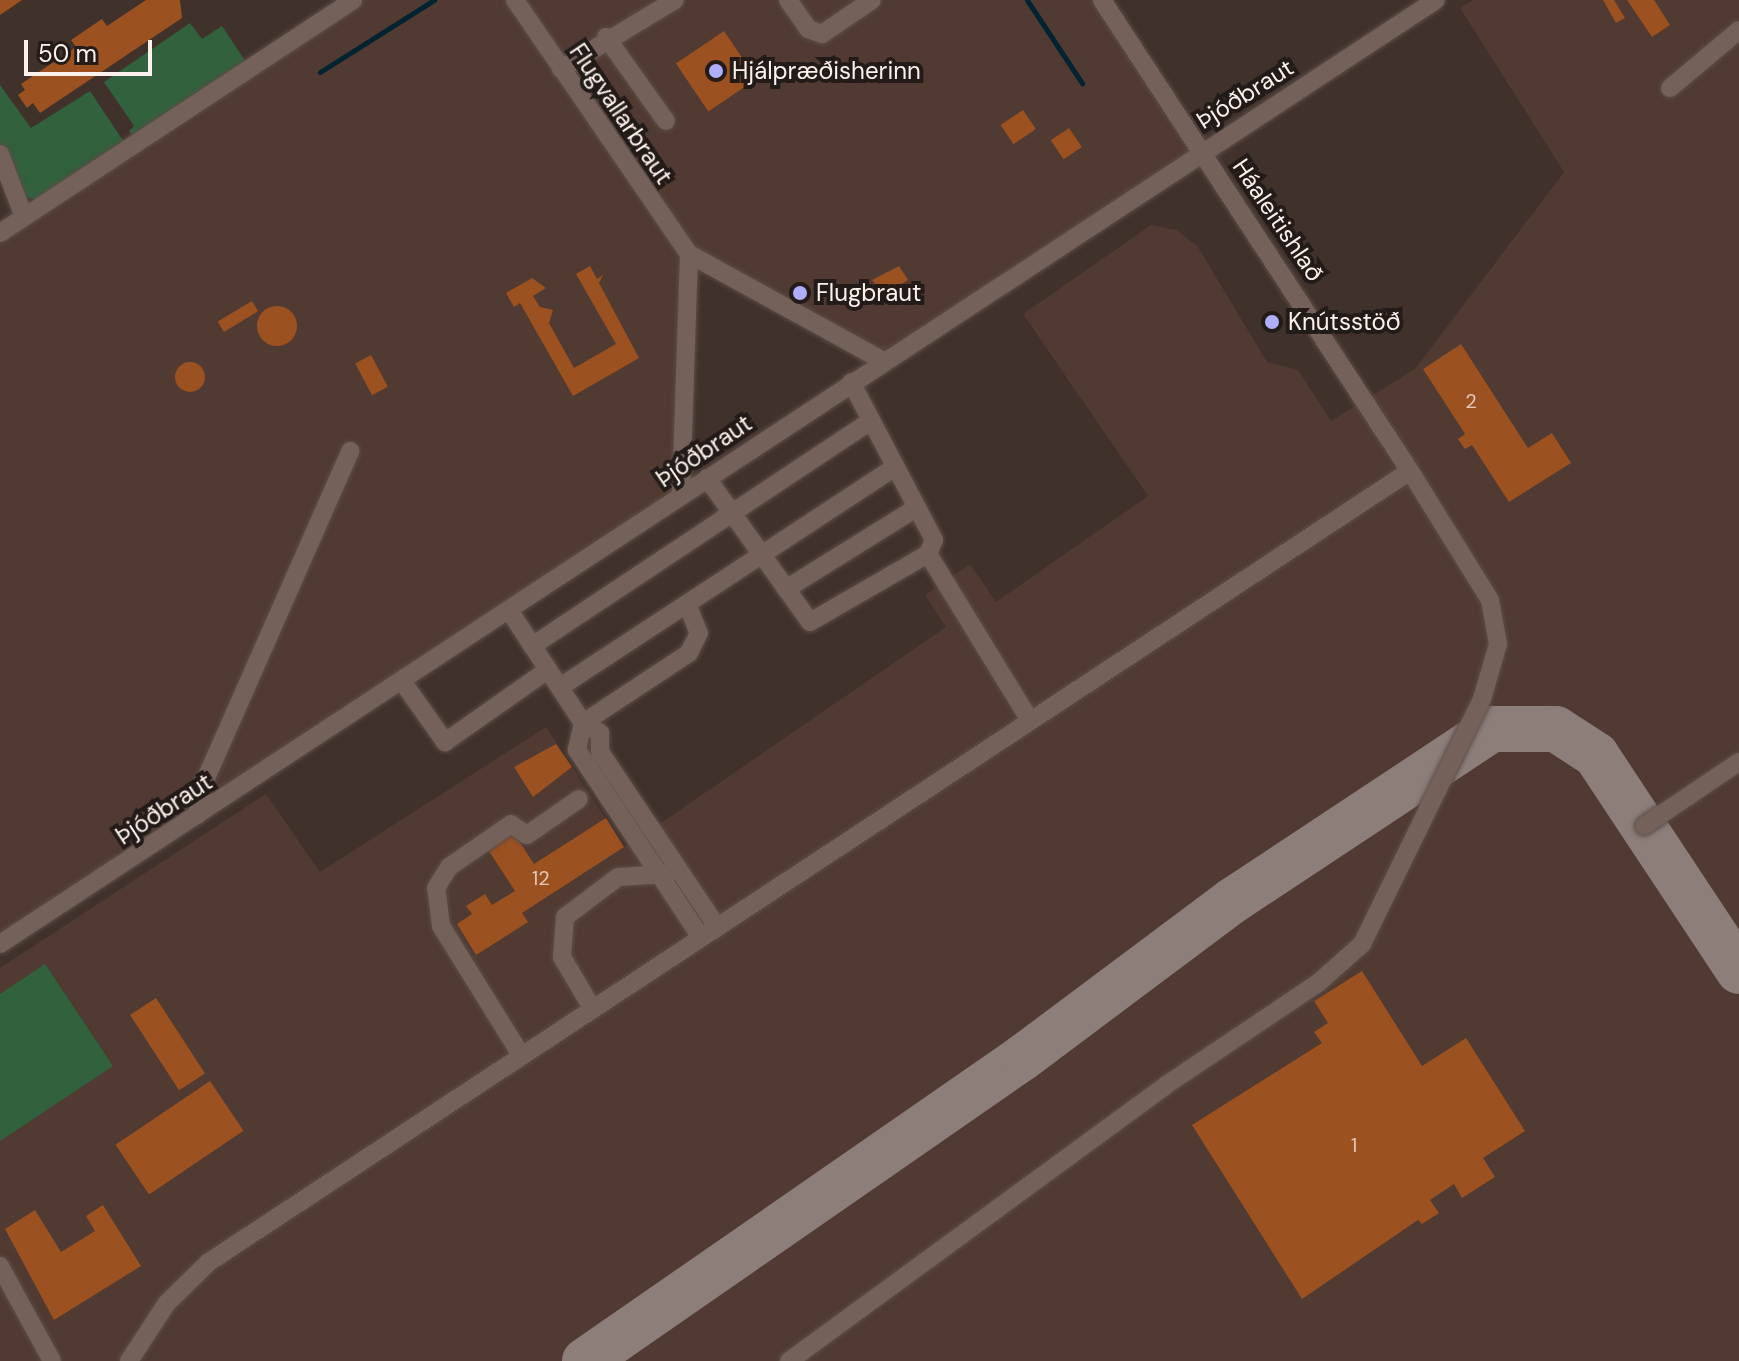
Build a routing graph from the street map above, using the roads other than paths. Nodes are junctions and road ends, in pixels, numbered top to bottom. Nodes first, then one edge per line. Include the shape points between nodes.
1 (353, 0) edge
2 (515, 0) edge
3 (675, 0) edge
4 (788, 0) edge
5 (872, 0) edge
6 (1102, 0) edge
7 (1436, 0) edge
8 (1739, 30) edge
9 (606, 37) junction
10 (561, 69) junction
11 (1670, 88) dead end
12 (666, 121) dead end
13 (1202, 149) junction
14 (0, 154) edge
15 (24, 217) junction
16 (0, 233) edge
17 (689, 254) junction
18 (884, 361) junction
19 (851, 382) junction
20 (871, 421) junction
21 (350, 451) dead end
22 (895, 467) junction
23 (1410, 471) junction
24 (707, 478) junction
25 (681, 495) junction
26 (916, 508) junction
27 (736, 511) junction
28 (763, 554) junction
29 (928, 554) junction
30 (786, 589) junction
31 (687, 604) junction
32 (509, 610) junction
33 (532, 646) junction
34 (548, 670) junction
35 (402, 681) junction
36 (560, 687) junction
37 (1029, 719) junction
38 (583, 723) junction
39 (1739, 762) edge
40 (579, 799) dead end
41 (197, 815) junction
42 (1644, 826) dead end
43 (657, 872) junction
44 (685, 879) junction
45 (716, 925) junction
46 (700, 936) junction
47 (0, 944) edge
48 (592, 1008) junction
49 (521, 1055) junction
50 (0, 1266) edge
51 (52, 1361) edge
52 (129, 1361) edge
53 (789, 1361) edge

1 - 15 street
2 - 10 street, Flugvallarbraut
3 - 9 street
4 - 5 street via 808,29 822,34
6 - 13 street, Háaleitishlað
7 - 13 street, Þjóðbraut
8 - 11 street
9 - 10 street
9 - 12 street
10 - 17 street, Flugvallarbraut
13 - 18 street, Þjóðbraut
13 - 23 street, Háaleitishlað via 1368,398
14 - 15 street
15 - 16 street
17 - 18 street, Flugvallarbraut
17 - 25 street
18 - 19 street, Þjóðbraut
19 - 20 street
19 - 24 street, Þjóðbraut
20 - 22 street
20 - 27 street
21 - 41 street via 203,785
22 - 26 street
22 - 28 street
23 - 37 street
23 - 53 street, Háaleitishlað via 1490,600 1498,644 1482,699 1362,944 1318,983 1152,1095
24 - 25 street, Þjóðbraut
24 - 27 street
25 - 32 street, Þjóðbraut
26 - 29 street via 934,540
26 - 30 street
27 - 28 street
27 - 33 street
28 - 30 street
28 - 31 street
29 - 30 street via 816,622 804,618
29 - 37 street
31 - 36 street
31 - 38 street via 699,633 689,653
32 - 33 street
32 - 35 street, Þjóðbraut
33 - 34 street
34 - 35 street via 445,742
34 - 36 street
35 - 41 street, Þjóðbraut
36 - 38 street
37 - 45 street
38 - 43 street via 577,750
38 - 44 street via 600,733 600,752
39 - 42 street
40 - 49 street via 527,835 511,824 449,867 436,888 441,926
41 - 47 street, Þjóðbraut
43 - 44 street
43 - 46 street
43 - 48 street via 618,877 565,917 562,957
44 - 45 street
45 - 46 street
46 - 48 street
48 - 49 street
49 - 52 street via 209,1262 167,1303
50 - 51 street

